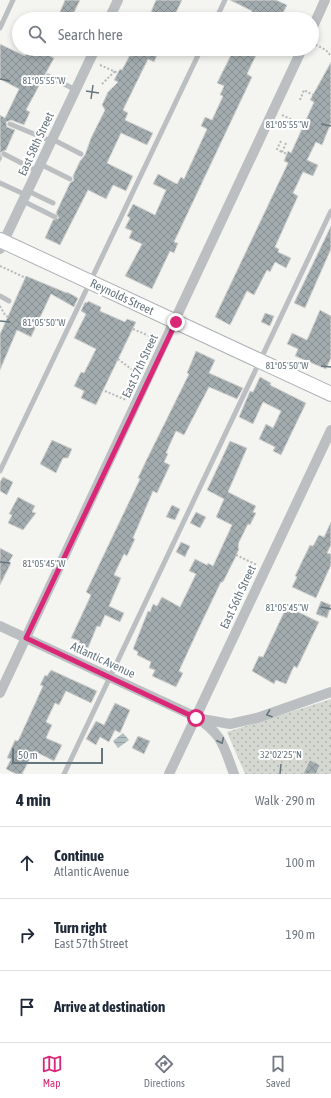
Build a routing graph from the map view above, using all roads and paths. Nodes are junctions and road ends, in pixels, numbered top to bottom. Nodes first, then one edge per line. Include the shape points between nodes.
1 (13, 0) edge
2 (225, 0) edge
3 (325, 0) edge
4 (116, 1) edge
5 (112, 12) edge
6 (219, 12) edge
7 (319, 13) edge
8 (0, 28) edge
9 (319, 46) edge
10 (92, 56) edge
11 (198, 56) edge
12 (299, 56) edge
13 (331, 56) edge
14 (90, 60) junction
15 (115, 71) junction
16 (118, 73) dead end
17 (48, 76) dead end
18 (102, 84) dead end
19 (76, 90) junction
20 (313, 95) dead end
21 (300, 100) dead end
22 (273, 112) junction
23 (10, 124) dead end
24 (301, 124) dead end
25 (52, 140) junction
26 (281, 141) dead end
27 (286, 144) dead end
28 (282, 152) junction
29 (4, 154) dead end
30 (82, 154) dead end
31 (287, 154) dead end
32 (39, 167) junction
33 (70, 180) dead end
34 (0, 183) edge
35 (25, 196) junction
36 (53, 203) dead end
37 (331, 211) edge
38 (55, 217) dead end
39 (1, 243) edge
40 (0, 266) edge
41 (26, 278) dead end
42 (89, 282) junction
43 (0, 296) edge
44 (9, 301) dead end
45 (176, 322) junction
46 (133, 329) dead end
47 (166, 343) junction
48 (118, 359) dead end
49 (261, 361) junction
50 (148, 380) junction
51 (105, 391) dead end
52 (331, 394) edge
53 (136, 405) junction
54 (331, 430) edge
55 (0, 471) edge
56 (236, 555) dead end
57 (266, 569) junction
58 (0, 626) edge
59 (26, 638) junction
60 (110, 677) junction
61 (331, 692) edge
62 (0, 693) edge
63 (196, 718) junction
64 (64, 774) edge
65 (169, 774) edge
66 (234, 774) edge

1 - 8 lane
2 - 6 lane
3 - 7 street
4 - 5 street
9 - 13 path
10 - 14 street, East 58th Street
11 - 42 lane
12 - 22 street, East 57th Street
14 - 15 path
14 - 19 street, East 58th Street
15 - 16 path
15 - 18 path
17 - 19 lane
19 - 25 street, East 58th Street
20 - 21 path via 304,90
22 - 24 path
22 - 45 street, East 57th Street
23 - 25 lane
25 - 30 lane
25 - 32 street, East 58th Street
26 - 28 path via 277,149
27 - 28 path
28 - 31 path
29 - 32 lane
32 - 33 lane
32 - 35 street, East 58th Street
34 - 35 lane
35 - 36 lane
35 - 38 lane
35 - 39 street, East 58th Street
37 - 49 lane
39 - 42 street, Reynolds Street
40 - 41 path
42 - 45 street, Reynolds Street
42 - 55 lane
43 - 44 lane
45 - 47 street, East 57th Street
45 - 49 street, Reynolds Street
46 - 47 path
47 - 50 street, East 57th Street
48 - 50 path via 131,371
49 - 52 street, Reynolds Street
49 - 60 lane
50 - 53 street, East 57th Street
51 - 53 path
53 - 59 street, East 57th Street
54 - 57 street, East 56th Street
56 - 57 path
57 - 63 street, East 56th Street
58 - 59 street, Atlantic Avenue
59 - 60 street, Atlantic Avenue
59 - 62 street, East 57th Street
60 - 63 street, Atlantic Avenue
60 - 64 lane
61 -> 63 street, Atlantic Avenue via 257,718 230,724
63 - 65 street, East 56th Street
63 -> 66 street, Atlantic Avenue via 212,728 219,737

